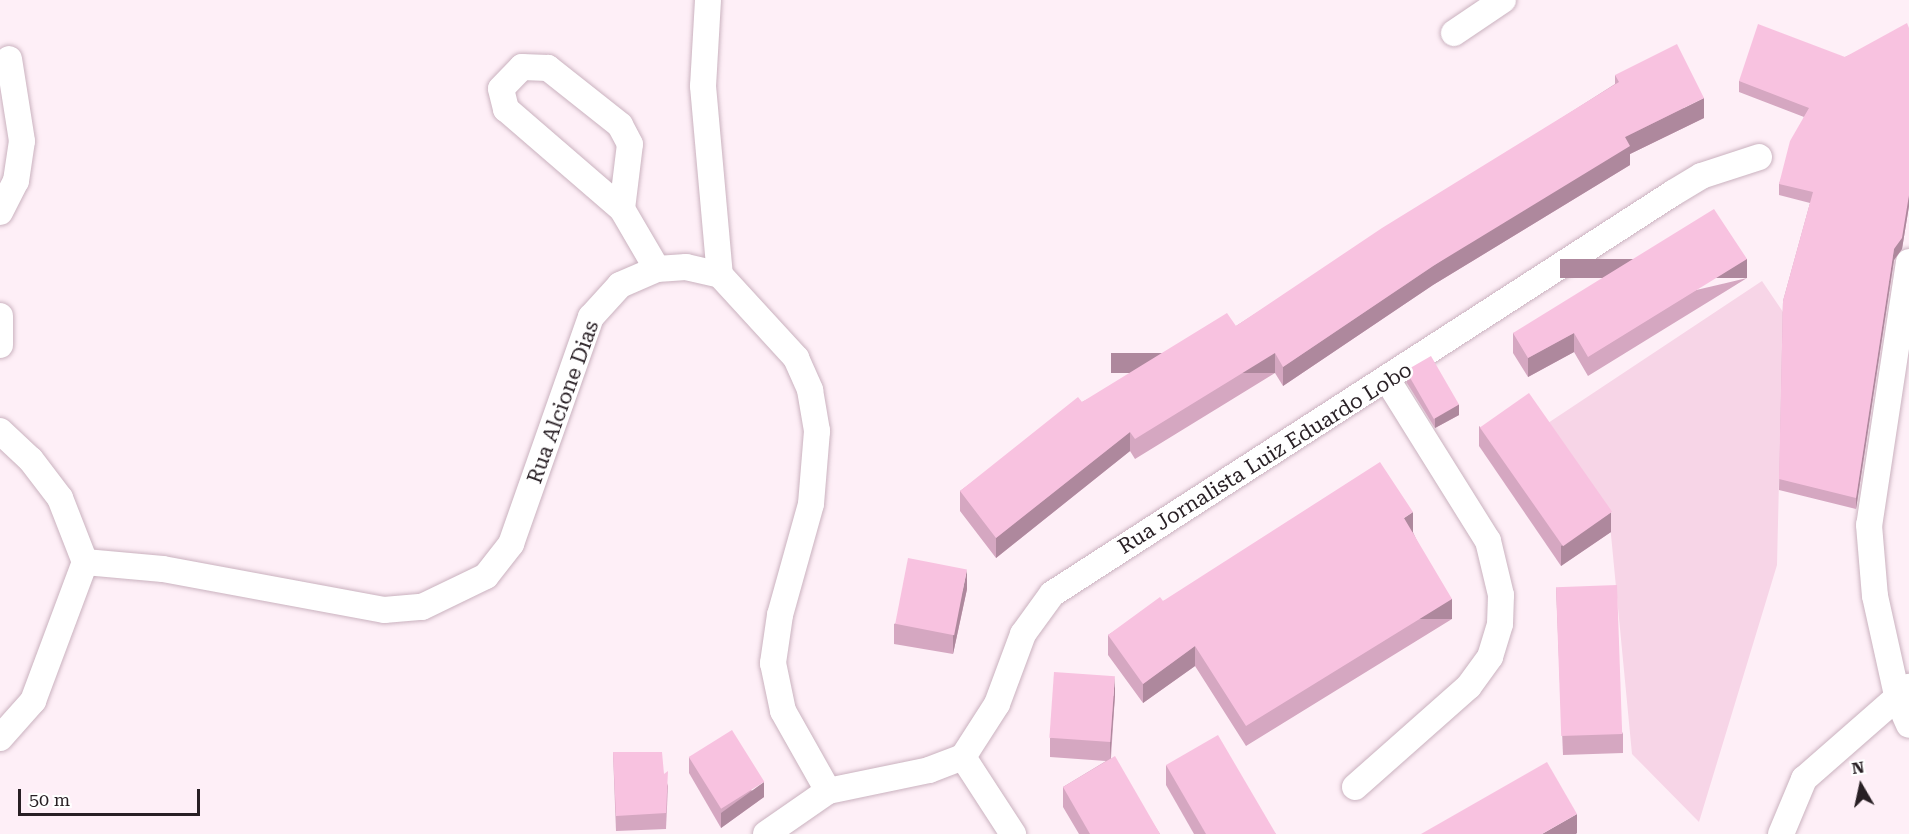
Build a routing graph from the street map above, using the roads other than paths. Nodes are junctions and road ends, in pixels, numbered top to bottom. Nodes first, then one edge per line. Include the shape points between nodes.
1 (708, 0) edge
2 (1503, 0) edge
3 (1454, 33) dead end
4 (9, 59) dead end
5 (1759, 157) dead end
6 (622, 208) junction
7 (0, 212) edge
8 (1909, 262) edge
9 (657, 269) junction
10 (720, 275) junction
11 (0, 316) edge
12 (0, 345) edge
13 (1388, 381) junction
14 (0, 431) edge
15 (85, 562) junction
16 (1903, 693) edge
17 (1909, 725) edge
18 (0, 738) edge
19 (963, 757) junction
20 (1355, 787) dead end
21 (828, 791) junction
22 (766, 834) edge
23 (1014, 834) edge
24 (1781, 834) edge

1 - 10 street via 704,97
2 - 3 street
4 - 7 street via 22,141 16,181
5 - 13 street, Rua Jornalista Luiz Eduardo Lobo via 1701,176
6 - 6 street via 630,144 620,125 548,68 522,67 508,78 501,89 506,109
6 - 9 street
8 - 16 street via 1869,525 1875,596
9 - 10 street, Rua Alcione Dias via 687,267
9 - 15 street, Rua Alcione Dias via 620,285 591,317 511,544 486,576 457,594 423,607 384,610 163,569
10 - 21 street via 796,358 810,390 817,431 811,504 780,615 773,663 783,711
11 - 12 street
13 - 19 street, Rua Jornalista Luiz Eduardo Lobo via 1052,594 1023,634 997,704
13 - 20 street via 1488,542 1502,595 1500,624 1490,657 1469,686
14 - 15 street via 31,460 60,498
15 - 18 street via 33,701
16 - 17 street
16 - 24 street via 1804,778
19 - 21 street via 929,770
19 - 23 street
21 - 22 street

